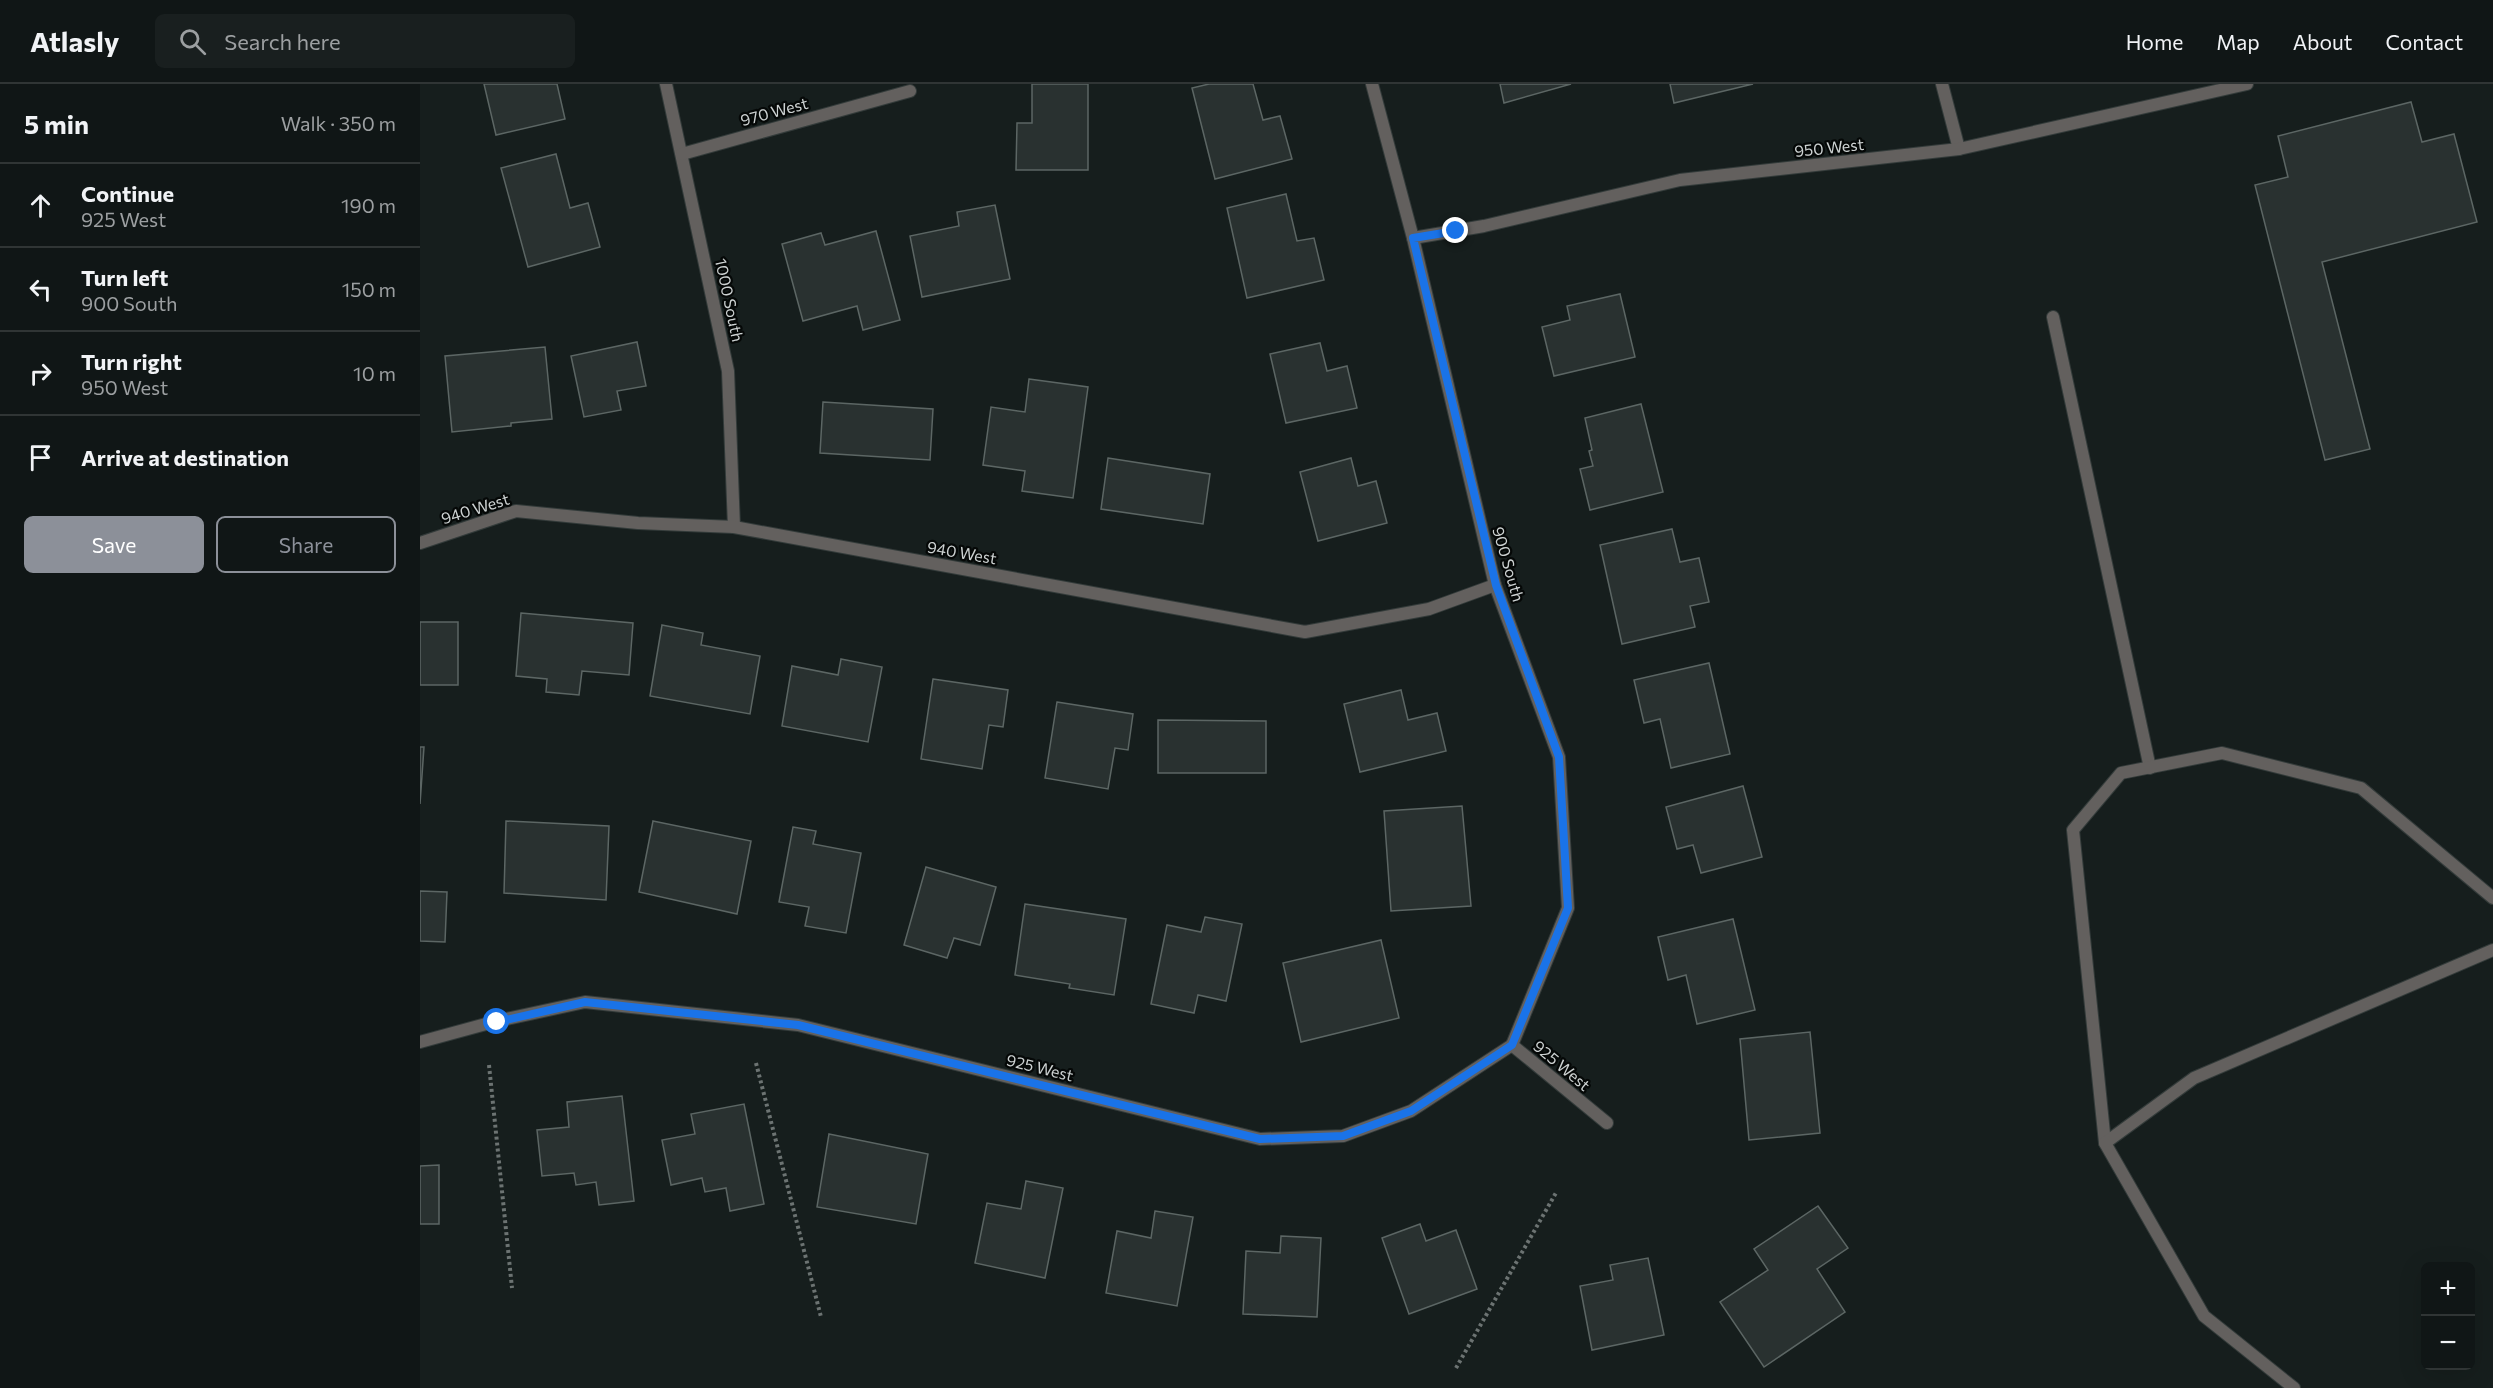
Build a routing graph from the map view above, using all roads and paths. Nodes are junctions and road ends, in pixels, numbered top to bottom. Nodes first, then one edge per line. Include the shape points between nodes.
1 (666, 84) edge
2 (1372, 84) edge
3 (1942, 84) edge
4 (2247, 84) edge
5 (910, 91) dead end
6 (1959, 149) junction
7 (682, 154) junction
8 (1413, 238) junction
9 (2053, 317) dead end
10 (734, 527) junction
11 (420, 543) edge
12 (1496, 585) junction
13 (2150, 768) junction
14 (2493, 898) edge
15 (2493, 950) edge
16 (420, 1042) edge
17 (1512, 1045) junction
18 (756, 1063) dead end
19 (489, 1065) dead end
20 (1606, 1123) dead end
21 (2105, 1143) junction
22 (1557, 1191) dead end
23 (512, 1288) dead end
24 (821, 1317) dead end
25 (1456, 1368) dead end
26 (2294, 1388) edge

1 - 7 street, 1000 South
2 - 8 street, 900 South
3 - 6 street
4 - 6 street, 950 West
5 - 7 street, 970 West
6 - 8 street, 950 West via 1680,180 1484,226
7 - 10 street, 1000 South via 728,371
8 - 12 street, 900 South
9 - 13 street
10 - 11 street, 940 West via 638,523 516,511
10 - 12 street, 940 West via 1305,632 1429,609
12 - 17 street, 900 South via 1559,757 1568,908
13 - 14 street via 2222,753 2361,788
13 - 21 street via 2121,773 2073,830
15 - 21 street via 2194,1078
16 - 17 street, 925 West via 585,1002 798,1025 1260,1139 1343,1136 1411,1111
17 - 20 street, 925 West
18 - 24 path
19 - 23 path
21 - 26 street via 2204,1316
22 - 25 path

